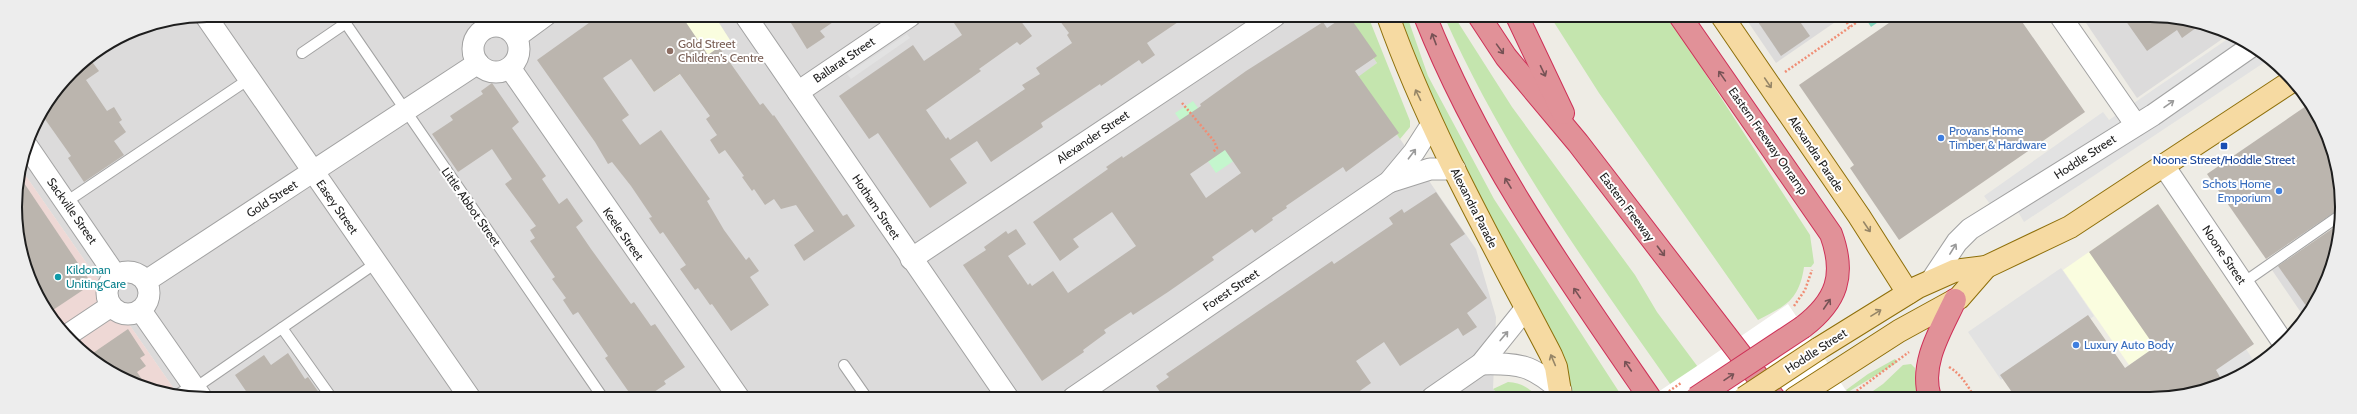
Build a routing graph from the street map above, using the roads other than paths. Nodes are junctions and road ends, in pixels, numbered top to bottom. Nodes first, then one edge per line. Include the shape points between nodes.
1 (210, 22) edge
2 (339, 22) edge
3 (345, 22) edge
4 (536, 22) edge
5 (750, 22) edge
6 (901, 22) edge
7 (1266, 22) edge
8 (1390, 22) edge
9 (1427, 22) edge
10 (1483, 22) edge
11 (1520, 22) edge
12 (1684, 22) edge
13 (1726, 22) edge
14 (2065, 22) edge
15 (477, 23) edge
16 (516, 37) junction
17 (2247, 50) edge
18 (302, 53) dead end
19 (478, 63) junction
20 (510, 68) junction
21 (249, 79) junction
22 (2288, 84) edge
23 (798, 92) junction
24 (405, 111) junction
25 (1432, 124) junction
26 (2136, 125) junction
27 (1578, 142) junction
28 (31, 151) edge
29 (2164, 166) junction
30 (1455, 169) junction
31 (312, 172) junction
32 (1389, 182) junction
33 (66, 202) junction
34 (2335, 219) edge
35 (911, 259) junction
36 (376, 263) junction
37 (1986, 267) junction
38 (116, 276) junction
39 (146, 281) junction
40 (1931, 282) junction
41 (2243, 283) junction
42 (1908, 293) junction
43 (1956, 300) junction
44 (111, 306) junction
45 (1526, 308) junction
46 (141, 311) junction
47 (282, 328) junction
48 (1899, 331) junction
49 (71, 333) edge
50 (2280, 339) edge
51 (1481, 364) junction
52 (844, 365) dead end
53 (191, 391) edge
54 (327, 392) edge
55 (466, 392) edge
56 (599, 392) edge
57 (735, 392) edge
58 (863, 392) edge
59 (1004, 392) edge
60 (1082, 392) edge
61 (1441, 392) edge
62 (1558, 392) edge
63 (1560, 392) edge
64 (1646, 392) edge
65 (1705, 392) edge
66 (1753, 392) edge
67 (1769, 392) edge
68 (1804, 392) edge
69 (1929, 392) edge

1 - 21 street, Easey Street
2 - 18 lane
3 - 24 lane, Little Abbot Street
4 - 16 street
5 - 23 street, Hotham Street
6 - 23 street, Ballarat Street
7 - 35 street, Alexander Street
25 -> 8 main road, Alexandra Parade via 1413,84
64 -> 9 highway via 1570,282 1509,186 1447,70
10 -> 27 highway, Eastern Freeway via 1506,57
11 -> 27 highway
65 -> 12 highway, Eastern Freeway Onramp, bridge via 1819,315 1836,287 1839,273 1835,244 1825,223
13 -> 42 main road, Alexandra Parade via 1868,228
14 - 26 street
15 - 16 street via 511,31
15 - 19 street via 473,50
16 - 20 street via 520,50 515,64
26 -> 17 street, Hoddle Street
19 - 20 street via 496,73
19 - 24 street, Gold Street
20 - 57 street, Keele Street
21 - 31 street, Easey Street
21 - 33 lane
22 - 29 main road, Hoddle Street
23 - 35 street, Hotham Street
24 - 31 street, Gold Street
24 - 56 lane, Little Abbot Street
25 - 30 main road, Alexandra Parade
32 -> 25 street, Forest Street via 1414,152
40 -> 26 street, Hoddle Street via 1970,229
27 -> 67 highway, Eastern Freeway
28 - 33 street, Sackville Street
29 - 37 main road, Hoddle Street via 2070,227
29 - 41 street, Noone Street
30 - 32 street, Forest Street via 1430,169
30 - 45 main road, Alexandra Parade
31 - 36 street, Easey Street
31 - 39 street, Gold Street
32 - 60 street, Forest Street
33 - 38 street, Sackville Street
34 - 41 lane
35 - 59 street, Hotham Street
36 - 47 lane
36 - 55 street, Easey Street
37 - 40 main road, Hoddle Street via 1954,271
37 - 43 main road, Hoddle Street
38 - 39 street via 122,273 136,273
38 - 44 street via 108,286 107,293
39 - 46 street via 149,287 149,300
40 - 42 main road, Hoddle Street
41 - 50 street, Noone Street
42 - 48 main road
66 -> 42 main road, Hoddle Street, bridge
43 - 48 main road, Hoddle Street
43 - 69 highway via 1919,357
44 - 46 street via 116,311 128,315
44 - 49 street
51 -> 45 street
63 -> 45 main road, Alexandra Parade via 1551,355
46 - 53 street
47 - 53 lane
47 - 54 lane
48 - 68 main road, Hoddle Street
51 - 61 street
51 - 62 street via 1533,369
52 - 58 lane

